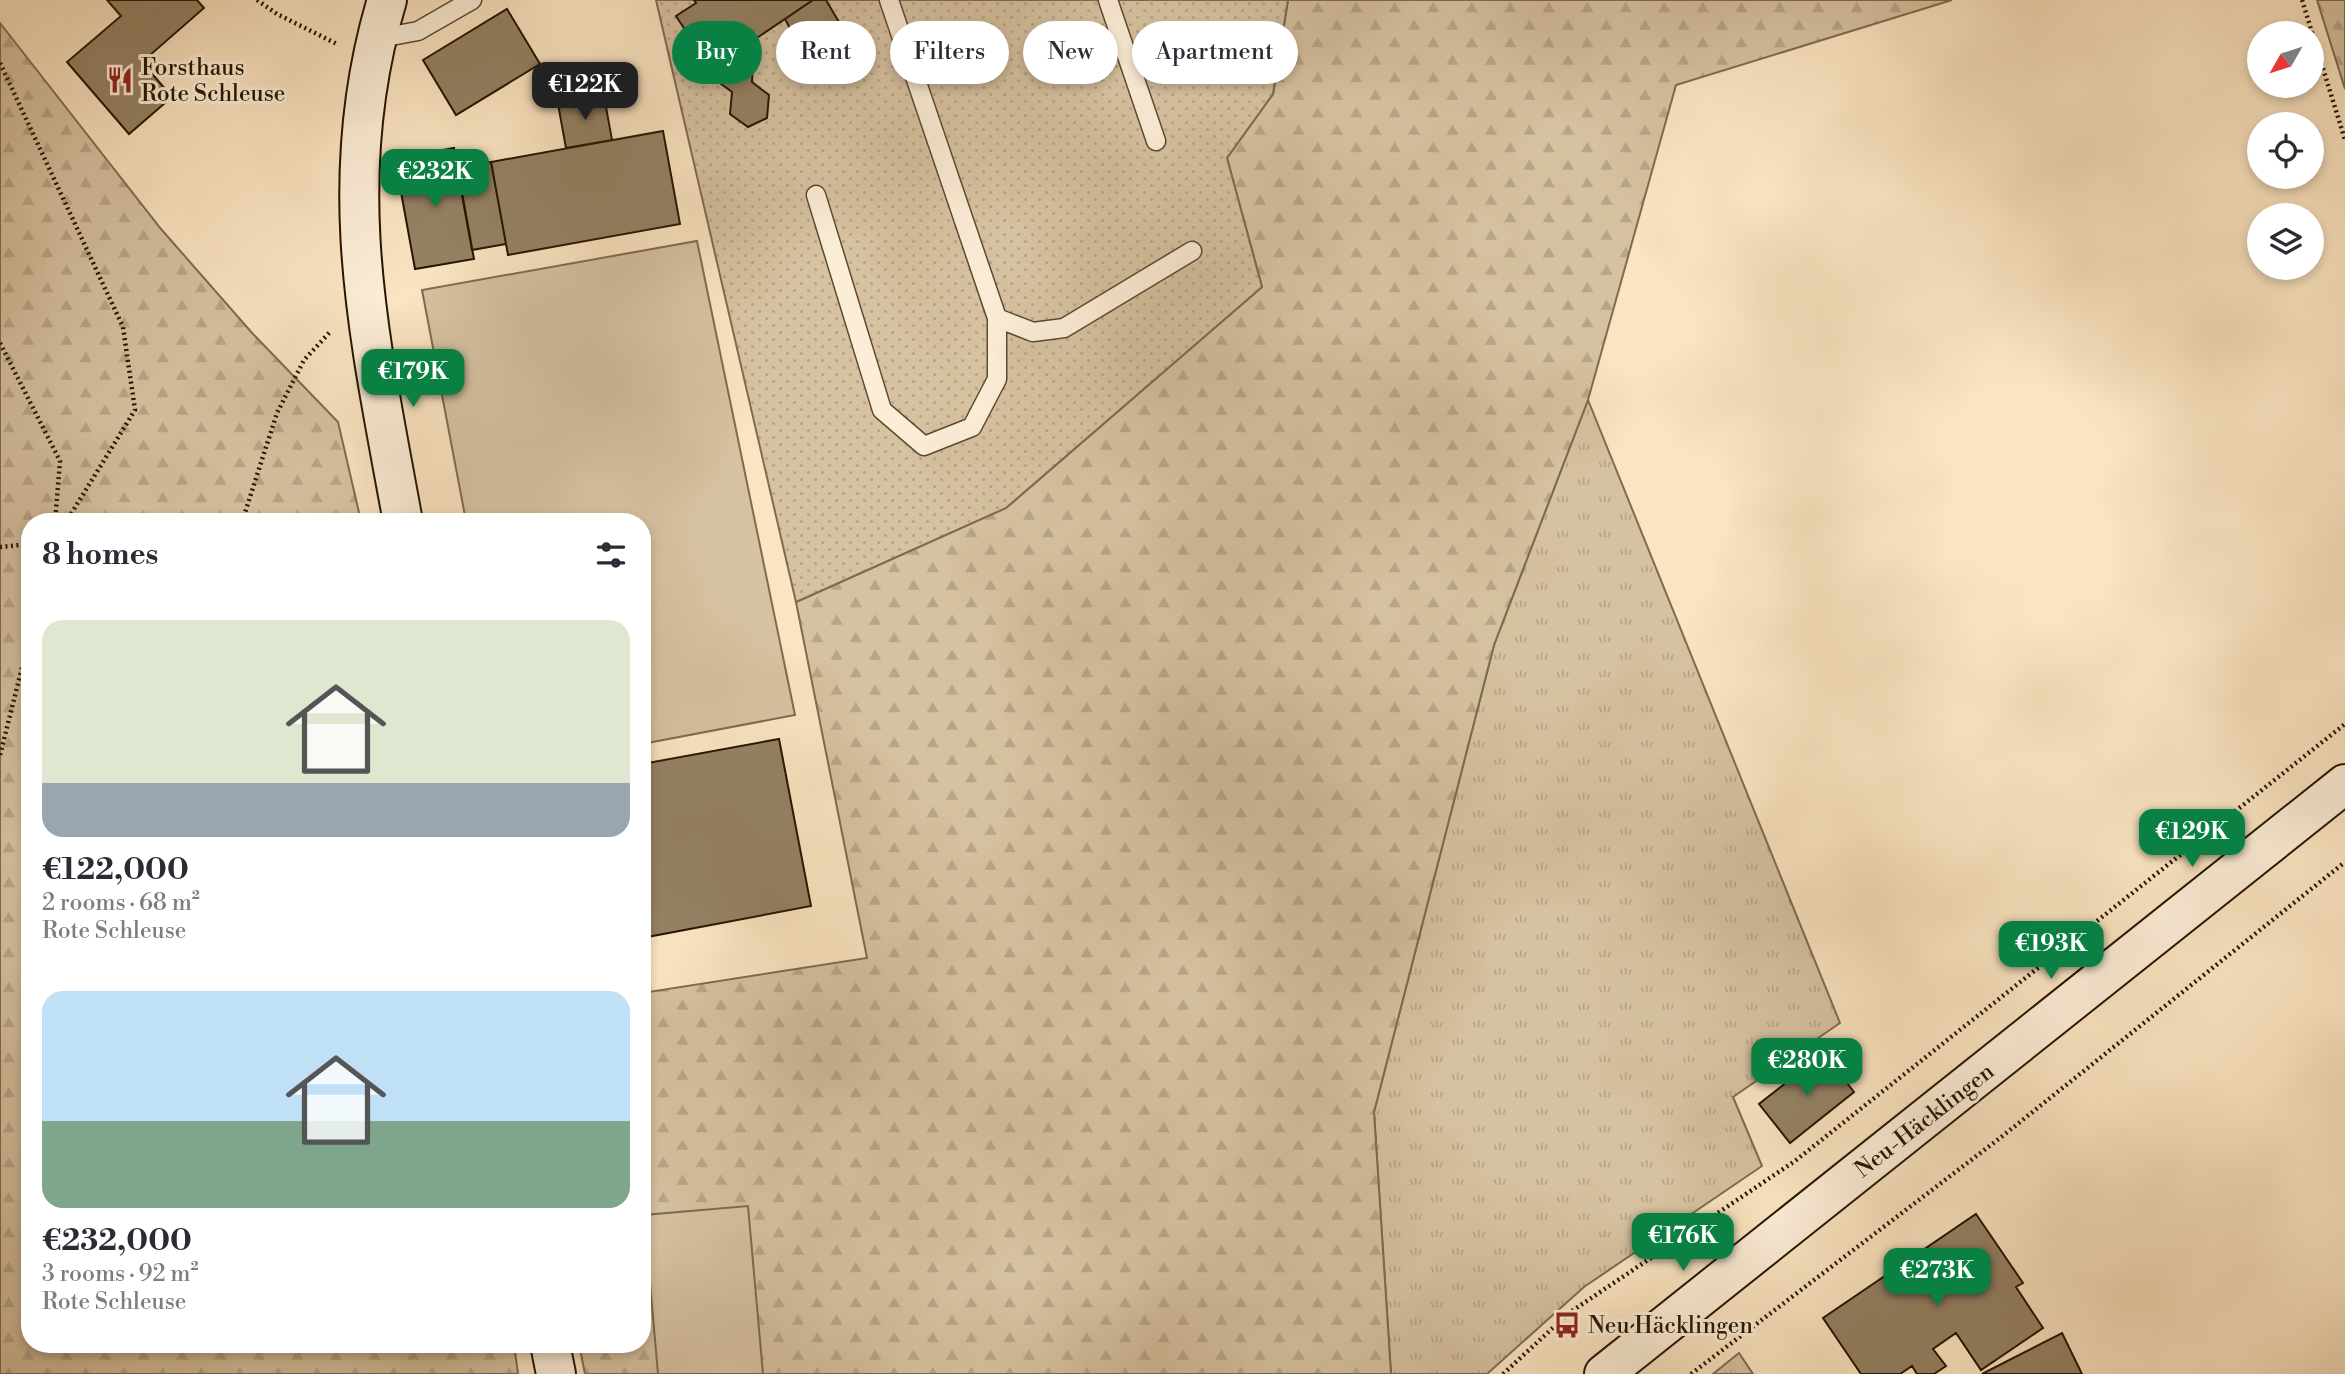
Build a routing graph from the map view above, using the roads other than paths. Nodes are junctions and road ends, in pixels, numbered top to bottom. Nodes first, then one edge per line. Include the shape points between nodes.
1 (387, 0) edge
2 (471, 0) edge
3 (889, 0) edge
4 (1108, 0) edge
5 (359, 43) junction
6 (1156, 141) dead end
7 (816, 195) dead end
8 (1192, 251) dead end
9 (997, 317) junction
10 (401, 513) edge
11 (2345, 785) edge
12 (2345, 816) edge
13 (2244, 866) junction
14 (552, 1353) edge
15 (556, 1374) edge
16 (1604, 1374) edge

1 - 5 main road
2 - 5 lane via 418,31
3 - 9 lane
4 - 6 lane
5 - 10 main road via 358,218 364,307
7 - 9 lane via 882,410 923,446 971,427 998,379
8 - 9 lane via 1064,328 1033,332
11 - 13 main road, Neu-Häcklingen
12 - 13 main road, Neu-Häcklingen
13 - 16 main road, Neu-Häcklingen
14 - 15 main road

